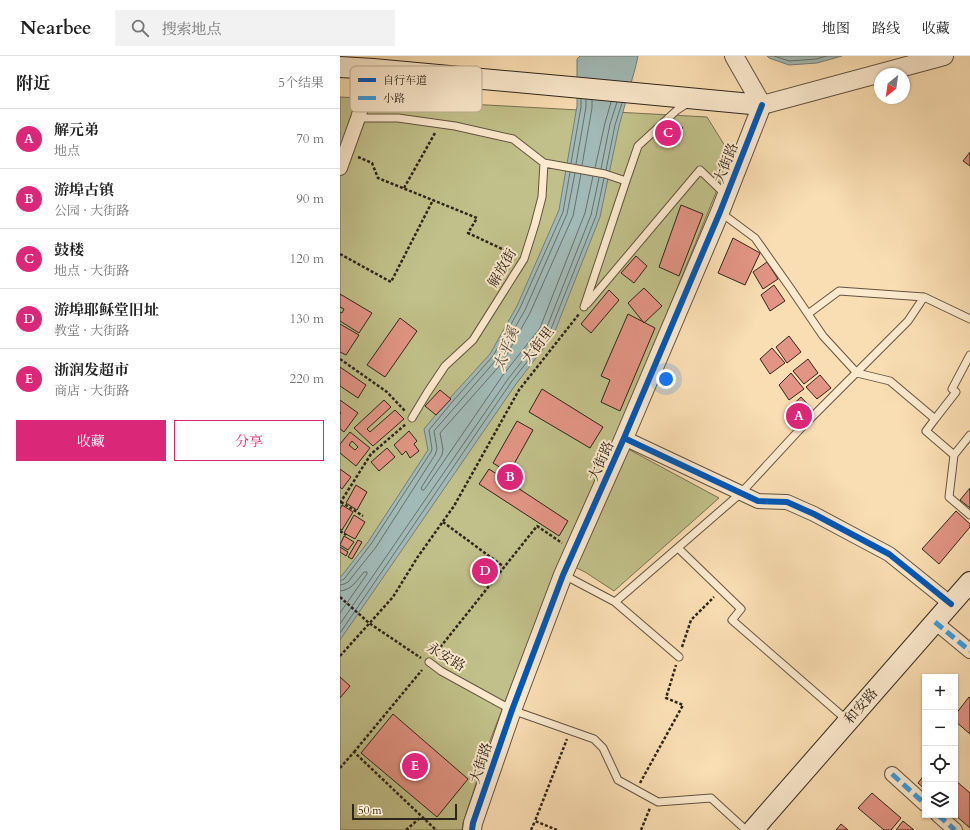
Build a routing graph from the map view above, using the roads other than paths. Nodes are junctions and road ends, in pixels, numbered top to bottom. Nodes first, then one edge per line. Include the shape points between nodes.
1 (734, 56) edge
2 (944, 56) edge
3 (340, 67) edge
4 (350, 68) edge
5 (482, 79) edge
6 (694, 98) junction
7 (762, 105) junction
8 (360, 112) edge
9 (358, 118) junction
10 (544, 162) junction
11 (340, 168) edge
12 (626, 181) junction
13 (726, 195) junction
14 (720, 212) junction
15 (924, 297) junction
16 (808, 314) junction
17 (970, 319) edge
18 (970, 355) edge
19 (857, 373) junction
20 (412, 418) road end
21 (935, 419) junction
22 (970, 435) edge
23 (624, 438) junction
24 (954, 455) junction
25 (741, 493) junction
26 (970, 515) edge
27 (678, 548) junction
28 (563, 575) junction
29 (970, 582) edge
30 (615, 602) junction
31 (951, 604) junction
32 (935, 622) junction
33 (970, 651) edge
34 (679, 657) road end
35 (429, 662) road end
36 (512, 710) junction
37 (848, 722) junction
38 (892, 774) dead end
39 (922, 801) edge
40 (941, 818) edge
41 (472, 830) edge
42 (746, 830) edge
43 (753, 830) edge
44 (954, 830) edge

1 - 7 street
2 - 7 street
3 - 4 main road
5 - 6 main road
6 - 7 main road
6 - 12 lane via 638,146
7 - 13 street, 大街路
8 - 9 street
9 - 10 lane via 398,118 455,126 513,139
9 - 11 street
10 - 12 lane via 605,174
10 - 20 lane, 解放街 via 542,198 524,259 473,340 445,366
12 - 13 lane via 584,307 700,170
13 - 14 street, 大街路
14 - 16 lane via 755,238
14 - 23 street, 大街路
15 - 16 lane via 839,291
15 - 17 lane
15 - 19 lane via 908,321
16 - 19 lane via 823,336
18 - 21 lane via 952,389 956,392
19 - 21 lane via 890,381
19 - 25 lane via 802,427
21 - 24 lane via 926,431
22 - 24 lane
23 - 25 street
23 - 28 street, 大街路
24 - 26 lane via 949,497
25 - 27 lane
25 - 31 street via 758,501 787,502 814,514 889,554
27 - 30 lane
27 - 37 lane via 740,609 732,620
28 - 30 lane
28 - 36 street, 大街路
29 - 31 main road, 和安路
30 - 34 lane
31 - 32 main road, 和安路
32 - 33 street
32 - 37 main road, 和安路
35 - 36 lane, 永安路
36 - 41 street, 大街路
36 - 42 lane, 永安路 via 594,739 603,748 618,780 658,802 711,798
37 - 43 main road, 和安路
38 - 39 street
40 - 44 street

